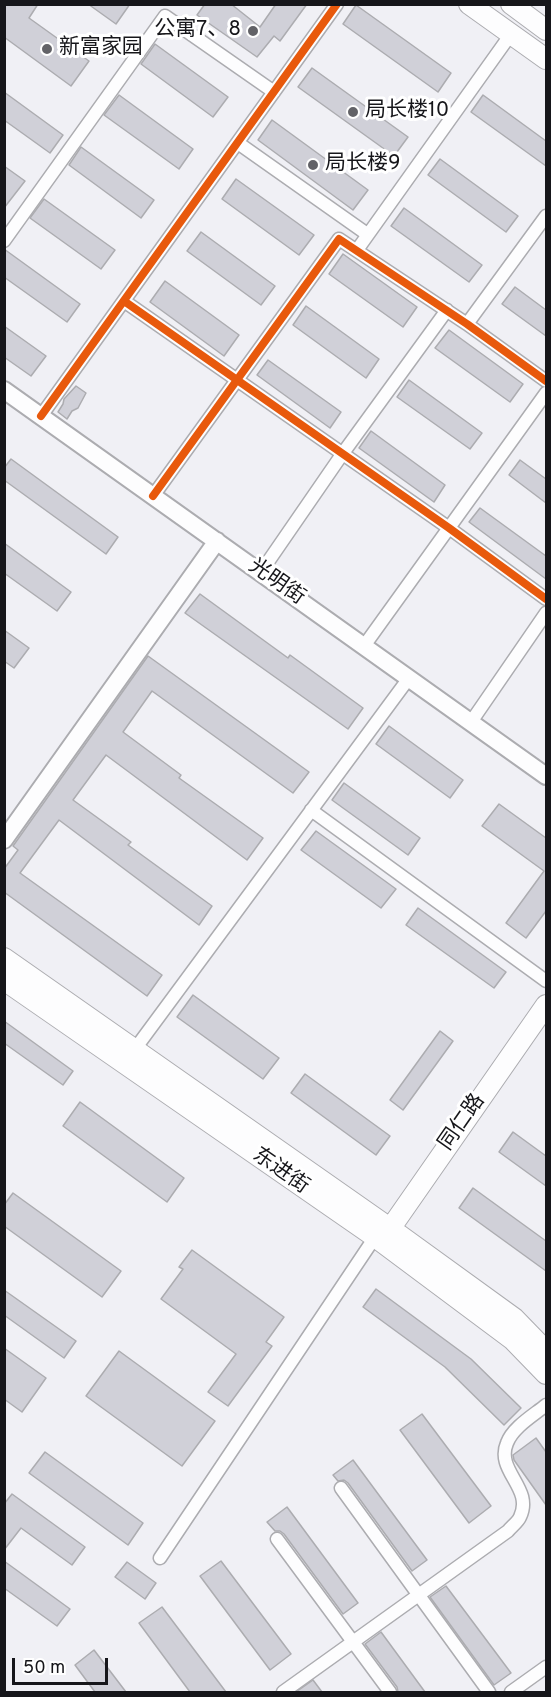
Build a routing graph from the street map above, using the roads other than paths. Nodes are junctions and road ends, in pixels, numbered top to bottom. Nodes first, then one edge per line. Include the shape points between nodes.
1 (337, 4) edge
2 (469, 4) edge
3 (511, 4) edge
4 (546, 30) edge
5 (511, 34) junction
6 (546, 59) edge
7 (274, 92) junction
8 (238, 143) junction
9 (546, 216) edge
10 (368, 234) junction
11 (4, 241) edge
12 (357, 250) junction
13 (124, 301) junction
14 (447, 310) junction
15 (467, 324) junction
16 (236, 379) junction
17 (546, 381) edge
18 (4, 390) edge
19 (546, 393) edge
20 (41, 416) junction
21 (343, 453) junction
22 (153, 496) junction
23 (449, 528) junction
24 (218, 542) junction
25 (261, 572) junction
26 (546, 599) edge
27 (546, 613) edge
28 (364, 646) junction
29 (409, 678) junction
30 (471, 722) junction
31 (546, 776) edge
32 (311, 810) junction
33 (4, 840) edge
34 (4, 958) edge
35 (4, 980) edge
36 (546, 981) edge
37 (546, 1005) edge
38 (546, 1024) edge
39 (135, 1049) junction
40 (386, 1238) junction
41 (546, 1351) edge
42 (546, 1374) edge
43 (546, 1405) edge
44 (341, 1488) dead end
45 (277, 1539) dead end
46 (160, 1558) dead end
47 (417, 1596) junction
48 (353, 1642) junction
49 (546, 1667) edge
50 (283, 1692) edge
51 (390, 1692) edge
52 (489, 1692) edge
53 (511, 1692) edge

1 - 7 street
2 - 5 main road
3 - 4 main road
5 - 6 main road
5 - 10 street
7 - 8 street
7 - 11 street via 165,16
8 - 10 street
8 - 13 street
9 - 15 street
10 - 12 street
12 - 14 street
12 - 16 street via 339,239
13 - 16 street
13 - 20 street
14 - 15 street
14 - 21 street
15 - 17 street
16 - 21 street
16 - 22 street
18 - 20 main road, 光明街
19 - 23 street
20 - 22 main road, 光明街
21 - 23 street
21 - 25 street
22 - 24 main road, 光明街
23 - 26 street
23 - 28 street
24 - 25 main road, 光明街
24 - 33 main road
25 - 28 main road, 光明街
27 - 30 street
28 - 29 main road, 光明街
29 - 30 main road, 光明街
29 - 32 street
30 - 31 main road, 光明街
32 - 36 street
32 - 39 street
34 - 39 main road, 东进街
35 - 40 main road, 东进街
37 - 40 main road, 同仁路
38 - 40 main road, 同仁路
39 - 40 main road, 东进街
40 - 41 main road, 东进街 via 514,1318
40 - 42 main road, 东进街 via 513,1341
40 - 46 street
43 - 47 street via 506,1444 505,1459 522,1491 520,1518 508,1531
44 - 47 street
45 - 48 street
47 - 48 street
47 - 52 street
48 - 50 street
48 - 51 street
49 - 53 street

